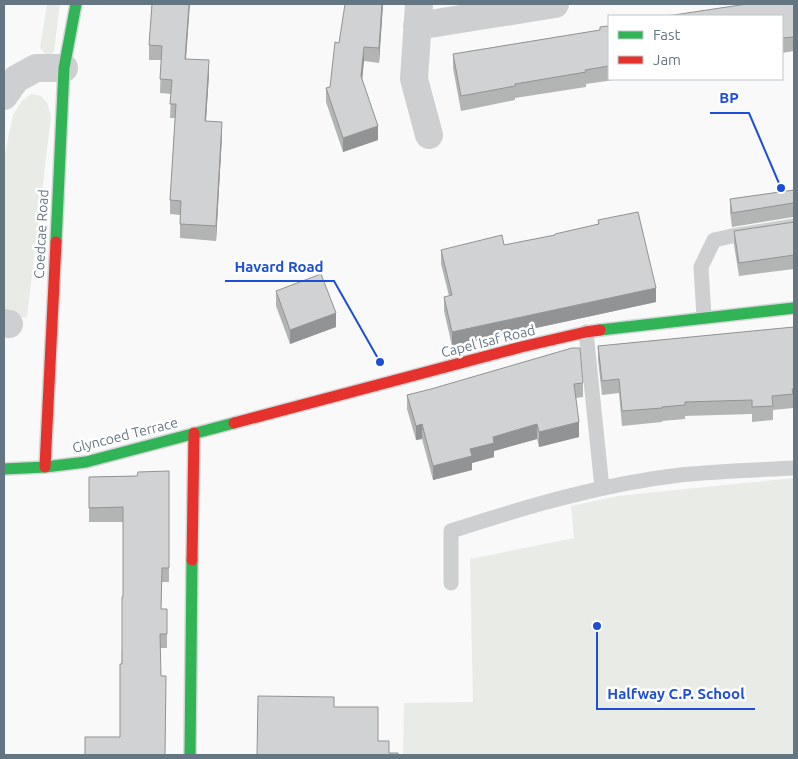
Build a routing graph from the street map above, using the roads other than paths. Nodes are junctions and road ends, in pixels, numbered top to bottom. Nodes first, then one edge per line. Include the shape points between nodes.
1 (76, 4) edge
2 (555, 4) edge
3 (418, 15) edge
4 (64, 68) junction
5 (4, 96) edge
6 (429, 136) dead end
7 (794, 226) edge
8 (794, 308) edge
9 (704, 317) junction
10 (586, 332) junction
11 (194, 433) junction
12 (45, 467) junction
13 (794, 468) edge
14 (4, 469) edge
15 (602, 488) junction
16 (451, 583) dead end
17 (190, 755) edge

1 - 4 street, Coedcae Road
2 - 3 street
3 - 6 street via 414,79
4 - 5 street via 36,68 16,79
4 - 12 street, Coedcae Road
7 - 9 lane via 714,240 701,267
8 - 9 street, Capel Isaf Road
9 - 10 street, Capel Isaf Road
10 - 11 street, Capel Isaf Road
10 - 15 lane
11 - 12 street, Glyncoed Terrace via 86,462
11 - 17 street
12 - 14 street, Glyncoed Terrace
13 - 15 lane via 679,476
15 - 16 lane via 450,531

